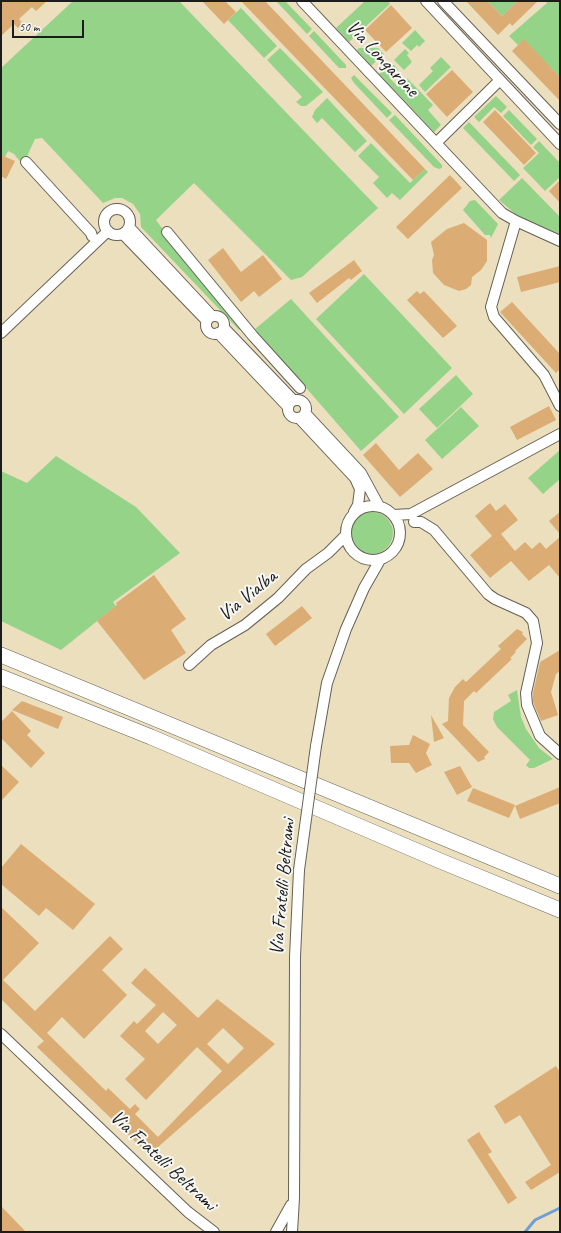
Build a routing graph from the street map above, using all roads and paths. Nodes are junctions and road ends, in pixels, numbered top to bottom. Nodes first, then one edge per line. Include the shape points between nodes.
1 (302, 1) edge
2 (426, 1) edge
3 (443, 1) edge
4 (500, 81) junction
5 (560, 124) edge
6 (436, 143) junction
7 (560, 144) edge
8 (26, 162) dead end
9 (516, 221) junction
10 (126, 230) junction
11 (108, 231) junction
12 (167, 232) dead end
13 (92, 236) dead end
14 (560, 241) edge
15 (209, 318) junction
16 (221, 330) junction
17 (1, 333) edge
18 (253, 336) junction
19 (242, 346) junction
20 (300, 388) dead end
21 (291, 403) junction
22 (560, 406) edge
23 (302, 416) junction
24 (560, 434) edge
25 (434, 501) junction
26 (379, 506) junction
27 (354, 512) junction
28 (394, 516) junction
29 (414, 522) junction
30 (345, 536) junction
31 (399, 538) junction
32 (328, 553) junction
33 (357, 555) junction
34 (380, 560) junction
35 (364, 588) junction
36 (1, 655) edge
37 (189, 665) dead end
38 (1, 677) edge
39 (560, 754) edge
40 (560, 886) edge
41 (560, 910) edge
42 (1, 1034) edge
43 (294, 1198) junction
44 (214, 1232) edge
45 (276, 1232) edge
46 (292, 1232) edge

1 - 6 street, Via Longarone
2 - 4 street
3 - 5 street
4 - 6 street
4 - 7 street
6 - 9 street, Via Longarone via 502,213
8 - 13 street
9 - 14 street, Via Longarone
9 - 22 street via 491,307 494,317 544,375
10 - 11 street via 115,235
10 - 11 street via 130,222 128,215 122,210 114,210 106,216 105,224
10 - 15 street
11 - 17 street
12 - 18 street
15 - 16 street via 216,315 222,318 224,323
15 - 16 street via 207,330 212,334
16 - 19 street
16 - 21 street
18 - 19 street
18 - 20 street
19 - 21 street
21 - 23 street via 289,414 294,418
21 - 23 street via 303,402 306,408
23 - 26 street via 361,473
23 - 27 street via 355,478 360,489 358,505
24 - 25 street
25 - 28 street via 411,514
25 - 29 street
26 - 27 street via 362,507
26 - 28 street
27 - 30 street via 346,527
28 - 31 street via 399,524
29 - 31 street
29 - 39 street via 421,522 434,530 488,594 526,613 533,621 537,643 526,693 527,705 540,736
30 - 32 street, Via Vialba
30 - 33 street
31 - 34 street via 394,550
32 - 33 street via 344,551
32 - 37 street, Via Vialba via 306,569 278,598 245,625 212,645
33 - 34 street via 370,560
33 - 35 street, Via Fratelli Beltrami via 366,570
34 - 35 street, Via Fratelli Beltrami
35 - 43 street, Via Fratelli Beltrami, bridge via 346,629 327,684 299,870 295,957
36 - 40 highway
38 - 41 highway via 151,737
42 - 44 street, Via Fratelli Beltrami via 188,1212
43 - 45 street, Via Fratelli Beltrami
43 - 46 street, Via Fratelli Beltrami

